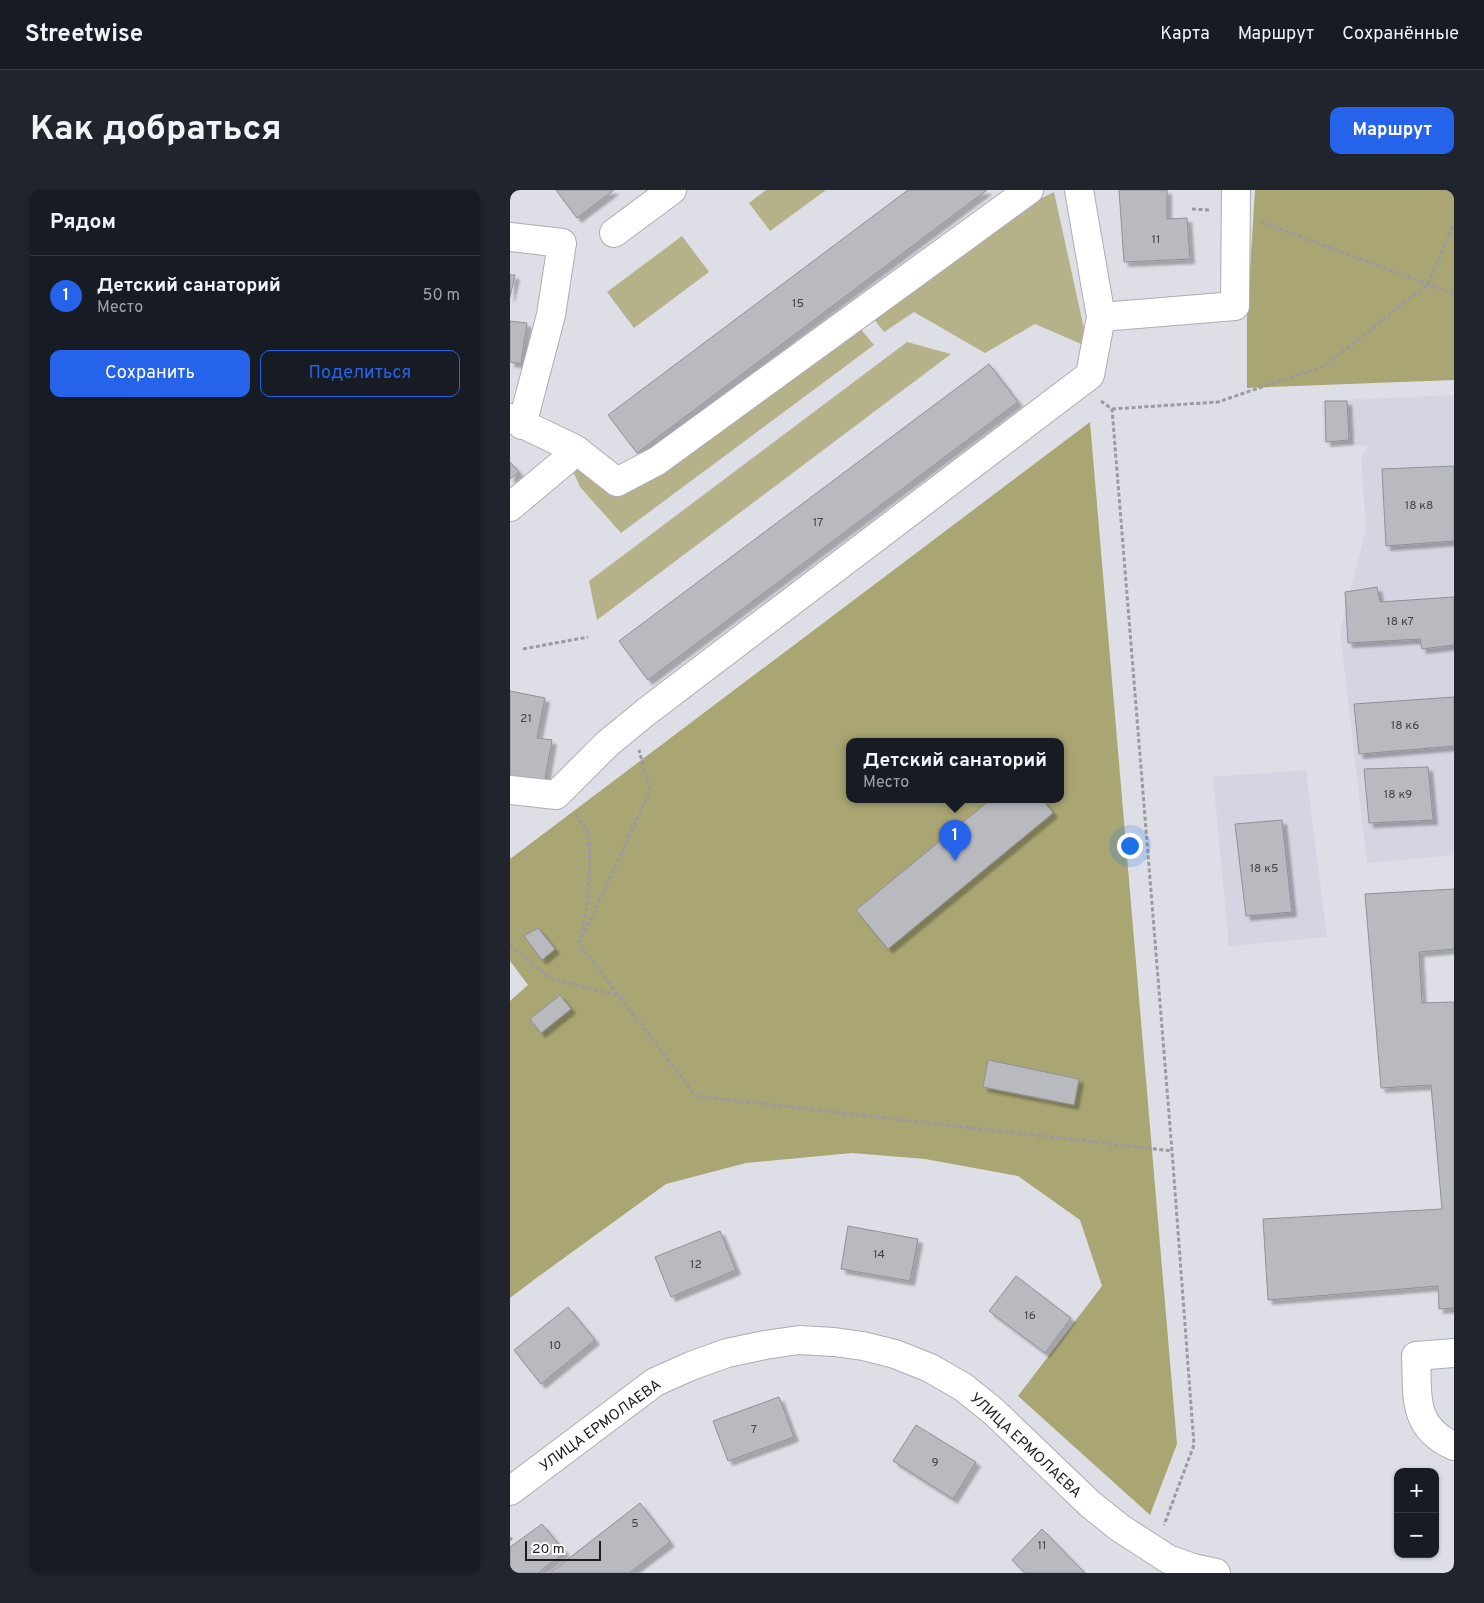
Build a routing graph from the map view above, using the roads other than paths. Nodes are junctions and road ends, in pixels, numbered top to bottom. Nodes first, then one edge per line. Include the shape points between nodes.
1 (672, 190) edge
2 (1029, 190) edge
3 (1078, 190) edge
4 (1237, 201) edge
5 (614, 233) dead end
6 (510, 238) edge
7 (1101, 317) junction
8 (516, 421) edge
9 (575, 449) junction
10 (510, 507) edge
11 (510, 790) edge
12 (1454, 1353) edge
13 (1454, 1446) edge
14 (510, 1491) edge
15 (1159, 1560) edge
16 (1216, 1573) edge

1 - 5 street
2 - 9 street via 656,461 617,482
3 - 7 street
4 - 7 street via 1235,306
6 - 8 street via 562,243 551,315
7 - 11 street via 1090,375 646,712 607,744 556,795
8 - 9 street
9 - 10 street
12 - 13 street via 1416,1356 1420,1412 1427,1427
14 - 15 street, УЛИЦА ЕРМОЛАЕВА via 655,1382 727,1353 765,1344 799,1340 834,1342 895,1354 930,1368 963,1387 993,1411 1090,1504
15 - 16 street, УЛИЦА ЕРМОЛАЕВА

